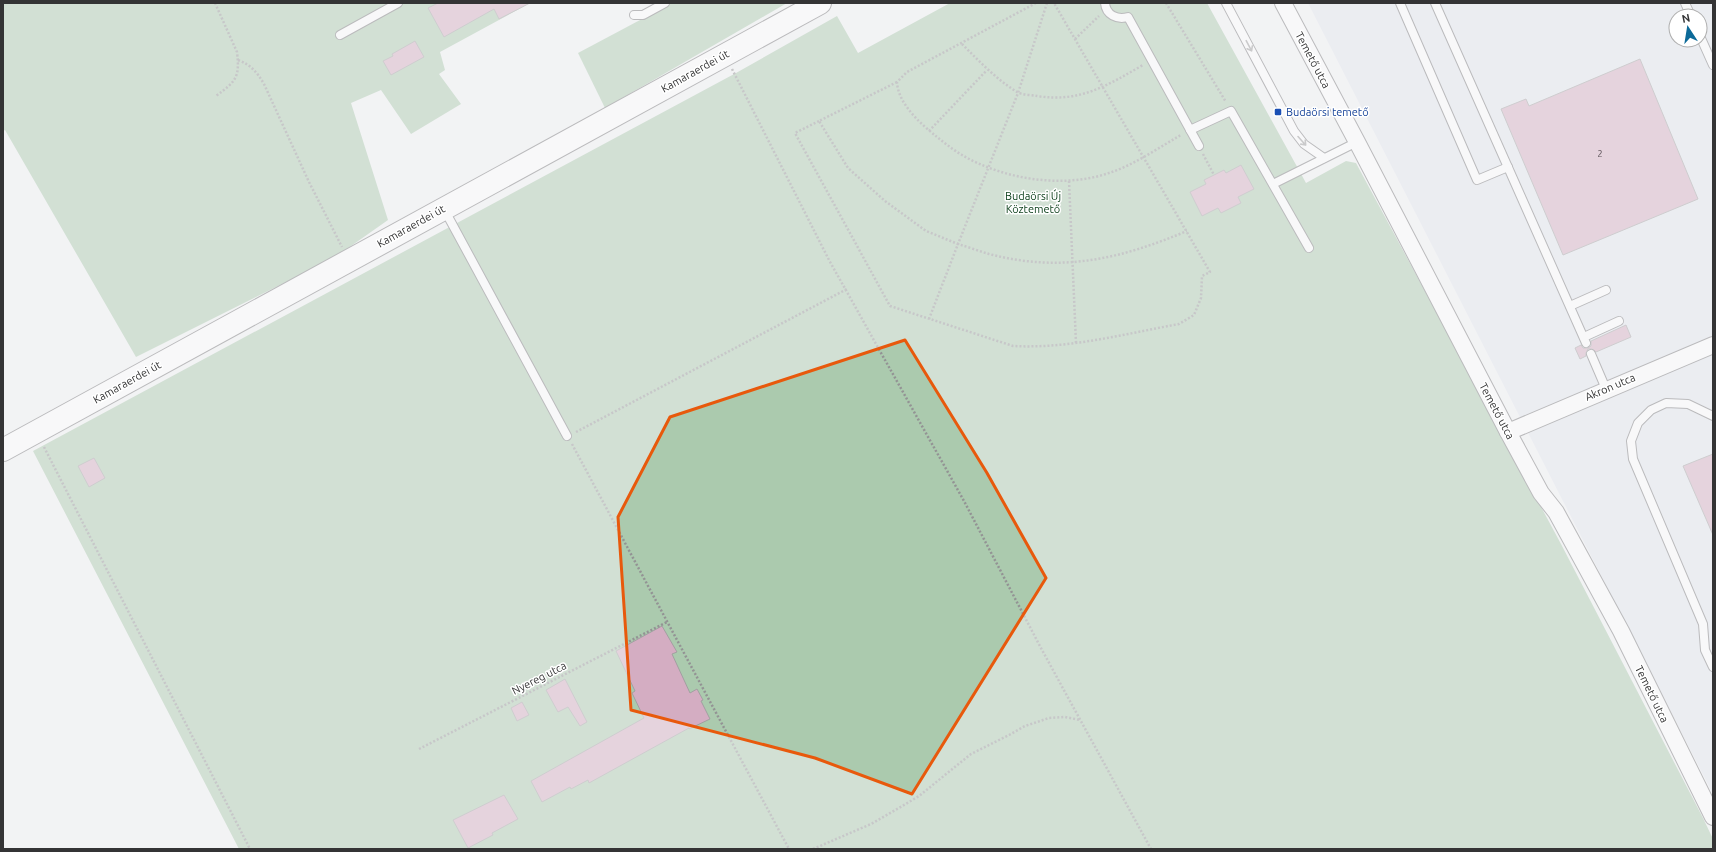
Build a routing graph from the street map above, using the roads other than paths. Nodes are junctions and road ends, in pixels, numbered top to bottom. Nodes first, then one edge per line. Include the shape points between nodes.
1 (398, 3) edge
2 (665, 3) edge
3 (820, 3) edge
4 (1226, 3) edge
5 (1283, 3) edge
6 (1400, 3) edge
7 (1435, 3) edge
8 (1106, 6) edge
9 (634, 15) dead end
10 (340, 35) dead end
11 (1706, 48) edge
12 (1713, 64) edge
13 (1190, 130) junction
14 (1357, 142) junction
15 (1199, 146) road end
16 (1324, 158) junction
17 (1508, 167) junction
18 (1273, 184) junction
19 (444, 208) junction
20 (1309, 248) dead end
21 (1606, 290) dead end
22 (1570, 306) junction
23 (1619, 321) dead end
24 (1713, 344) edge
25 (1591, 354) dead end
26 (1606, 389) junction
27 (1713, 416) edge
28 (1508, 432) junction
29 (567, 436) road end
30 (3, 450) edge
31 (1713, 667) edge
32 (1713, 817) edge

1 - 10 lane
2 - 9 lane via 643,16
3 - 19 street, Kamaraerdei út
4 -> 16 lane via 1294,131 1304,144
5 - 14 street, Temető utca
6 - 17 lane via 1477,180
7 - 17 lane
8 - 13 lane via 1118,18 1128,17
11 - 12 lane
13 - 15 lane
13 - 18 lane via 1231,111
14 - 16 lane
14 - 28 street, Temető utca
16 - 18 lane
17 - 22 lane
18 - 20 lane
19 - 29 lane
19 - 30 street, Kamaraerdei út
21 - 22 lane
22 - 23 lane via 1585,340
24 - 26 street, Akron utca
25 - 26 lane
26 - 28 street, Akron utca
27 - 31 lane via 1688,404 1666,403 1651,410 1638,423 1631,441 1633,460 1703,624 1705,650
28 - 32 street, Temető utca via 1541,493 1556,512 1621,631

